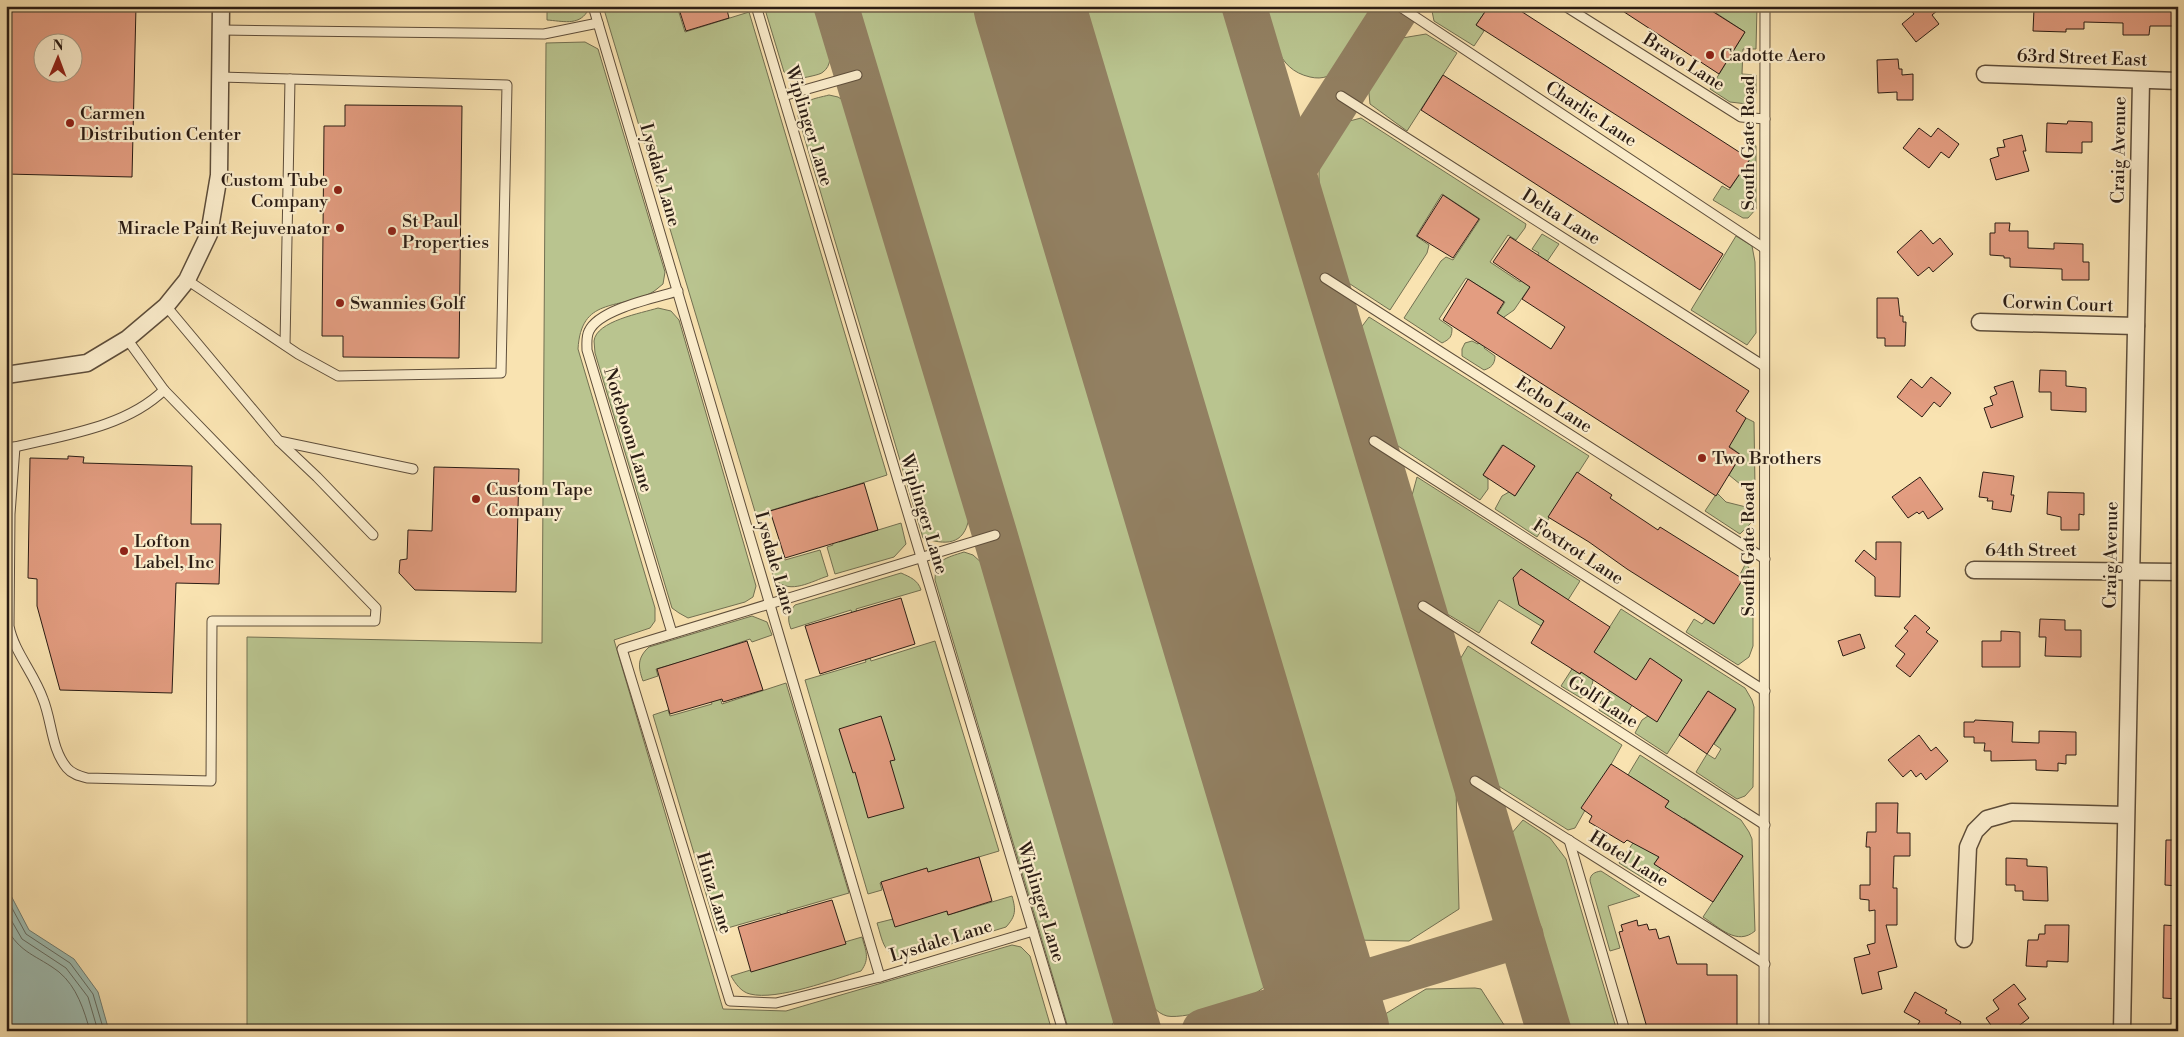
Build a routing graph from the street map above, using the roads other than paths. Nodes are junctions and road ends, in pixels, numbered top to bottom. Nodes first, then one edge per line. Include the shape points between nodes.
1 (221, 6) edge
2 (593, 6) edge
3 (756, 6) edge
4 (1399, 6) edge
5 (1565, 6) edge
6 (1765, 6) edge
7 (598, 23) junction
8 (221, 30) junction
9 (1986, 74) dead end
10 (857, 75) dead end
11 (220, 77) junction
12 (290, 79) junction
13 (2141, 81) junction
14 (2178, 82) edge
15 (783, 96) junction
16 (1340, 96) dead end
17 (1765, 119) junction
18 (1764, 248) junction
19 (1325, 278) dead end
20 (187, 280) junction
21 (678, 291) junction
22 (166, 306) junction
23 (1980, 322) dead end
24 (2136, 326) junction
25 (128, 339) junction
26 (285, 345) junction
27 (1764, 366) junction
28 (6, 375) edge
29 (164, 390) junction
30 (279, 440) junction
31 (1374, 441) dead end
32 (11, 447) edge
33 (414, 469) dead end
34 (372, 535) dead end
35 (996, 535) dead end
36 (920, 558) junction
37 (1765, 559) junction
38 (1974, 570) dead end
39 (2130, 570) junction
40 (2178, 572) edge
41 (770, 604) junction
42 (1423, 606) dead end
43 (672, 633) junction
44 (1765, 691) junction
45 (1475, 781) dead end
46 (2126, 815) junction
47 (1765, 825) junction
48 (1569, 840) junction
49 (1033, 930) junction
50 (1964, 939) dead end
51 (1765, 964) junction
52 (880, 977) junction
53 (1063, 1031) edge
54 (1625, 1031) edge
55 (1764, 1031) edge
56 (2122, 1031) edge

1 - 8 street
2 - 7 lane, Lysdale Lane
3 - 15 lane, Wiplinger Lane
4 - 18 lane, Charlie Lane
5 - 17 lane, Bravo Lane via 1741,117
6 - 17 lane, South Gate Road
7 - 8 lane via 544,34
7 - 21 lane, Lysdale Lane
8 - 11 street
9 - 13 street, 63rd Street East
10 - 15 lane
11 - 12 lane
11 - 20 street via 219,175 210,234
12 - 26 lane
12 - 26 lane via 507,85 501,373 338,376
13 - 14 street, 63rd Street East
13 - 24 street, Craig Avenue
15 - 36 lane, Wiplinger Lane
16 - 27 lane, Delta Lane
17 - 18 lane, South Gate Road
18 - 27 lane, South Gate Road
19 - 37 lane, Echo Lane
20 - 22 street
20 - 26 lane
21 - 41 lane, Lysdale Lane
21 - 43 lane, Noteboom Lane via 606,314 590,329 586,338
22 - 25 street
22 - 30 lane
23 - 24 street, Corwin Court
24 - 39 street, Craig Avenue
25 - 28 street via 88,363
25 - 29 lane
27 - 37 lane, South Gate Road
29 - 32 lane via 152,402 96,428
29 - 32 lane via 376,608 375,621 212,621 211,781 87,778 66,767 55,745 44,699 12,640 9,626
30 - 33 lane
30 - 34 lane
31 - 44 lane, Foxtrot Lane
35 - 36 lane
36 - 41 lane
36 - 49 lane, Wiplinger Lane
37 - 44 lane, South Gate Road
38 - 39 street, 64th Street
39 - 40 street, 64th Street
39 - 46 street, Craig Avenue
41 - 43 lane
41 - 52 lane, Lysdale Lane
42 - 47 lane, Golf Lane
43 - 52 lane, Hinz Lane via 622,649 730,1001 776,1003
44 - 47 lane, South Gate Road
45 - 48 lane, Hotel Lane
46 - 50 street via 2012,812 1987,819 1975,831 1968,846
46 - 56 street, Craig Avenue
47 - 51 lane, South Gate Road
48 - 51 lane, Hotel Lane
48 - 54 lane
49 - 52 lane, Lysdale Lane
49 - 53 lane, Wiplinger Lane
51 - 55 lane, South Gate Road

